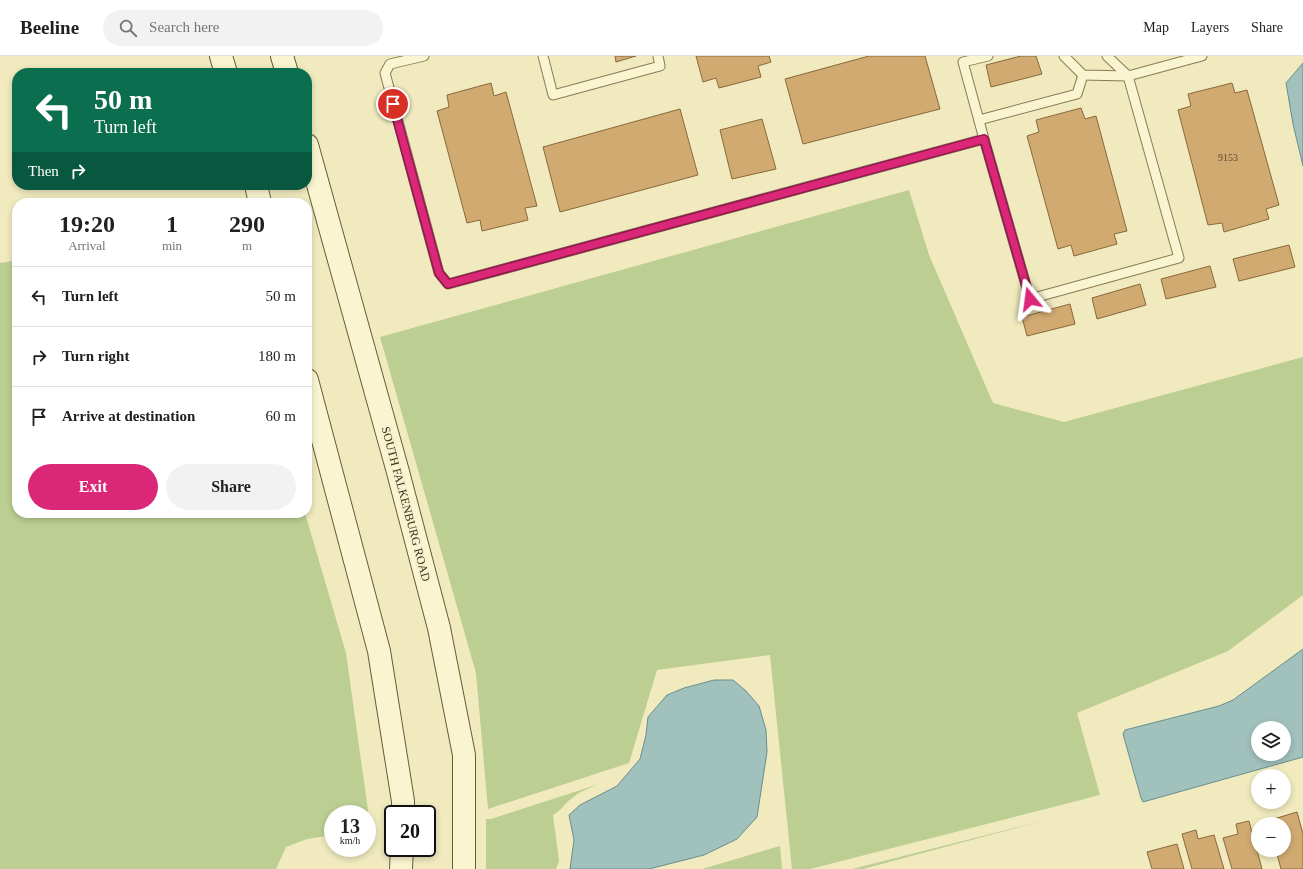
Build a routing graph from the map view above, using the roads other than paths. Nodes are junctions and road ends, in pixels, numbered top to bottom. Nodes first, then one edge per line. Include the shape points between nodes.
1 (221, 56) edge
2 (282, 56) edge
3 (424, 56) edge
4 (543, 56) edge
5 (658, 56) edge
6 (988, 56) edge
7 (1064, 56) edge
8 (1107, 56) edge
9 (1202, 56) edge
10 (225, 68) edge
11 (286, 68) edge
12 (1083, 75) junction
13 (1128, 76) junction
14 (979, 120) junction
15 (984, 139) junction
16 (312, 163) edge
17 (312, 399) edge
18 (403, 805) edge
19 (402, 857) edge
20 (401, 869) edge
21 (464, 869) edge

1 - 10 street
2 - 11 street
3 - 15 lane via 390,64 385,73 439,273 448,284
4 - 5 lane via 553,95 660,66
6 - 14 lane via 963,62
7 - 12 lane
8 - 13 lane
9 - 13 lane
12 - 13 lane
12 - 14 lane via 1077,94
13 - 15 lane via 1179,258 1030,299
14 - 15 lane
16 - 21 street, SOUTH FALKENBURG ROAD via 439,628 464,755
17 - 18 street via 379,650
19 - 20 street

